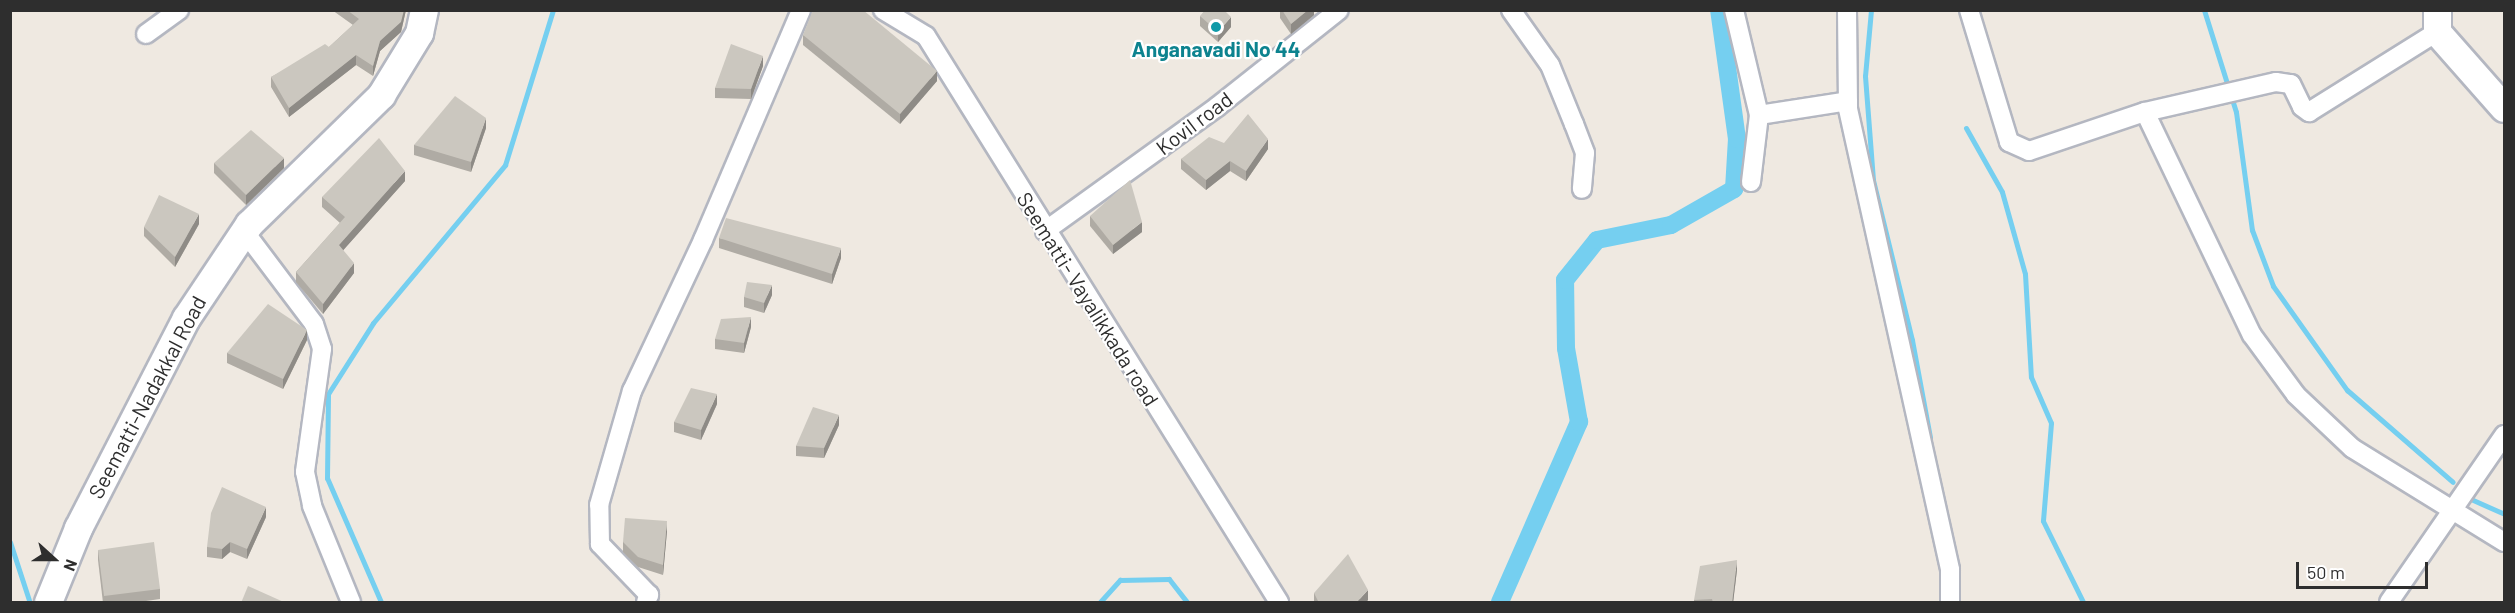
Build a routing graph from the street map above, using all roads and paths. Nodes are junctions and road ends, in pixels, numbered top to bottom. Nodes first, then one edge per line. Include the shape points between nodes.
1 (179, 10) edge
2 (424, 10) edge
3 (801, 10) edge
4 (883, 10) edge
5 (1339, 10) edge
6 (1511, 10) edge
7 (1734, 10) edge
8 (1847, 10) edge
9 (1969, 10) edge
10 (2437, 21) edge
11 (146, 34) dead end
12 (1848, 101) junction
13 (2505, 108) edge
14 (2145, 112) junction
15 (1759, 115) junction
16 (1751, 182) dead end
17 (1582, 189) dead end
18 (244, 231) junction
19 (1045, 231) junction
20 (2505, 435) edge
21 (2452, 513) junction
22 (2505, 542) edge
23 (48, 603) edge
24 (351, 603) edge
25 (646, 603) edge
26 (1280, 603) edge
27 (1950, 603) edge
28 (2389, 603) edge

1 - 11 street
2 - 18 street, Seematti-Nadakkal Road via 418,33 381,95
3 - 25 street via 703,240 632,391 599,505 600,544 649,595
4 - 19 street, Seematti- Vayalikkada road via 926,36
5 - 19 street, Kovil road via 1218,106
6 - 17 street via 1550,66 1574,124 1585,153
7 - 15 street
8 - 12 street
9 - 14 street via 2014,148 2029,151
10 - 13 street
10 - 14 street via 2309,112 2302,107 2296,89 2284,81
12 - 15 street
12 - 27 street via 1950,570
14 - 21 street via 2252,335 2296,395 2352,448
15 - 16 street
18 - 23 street, Seematti-Nadakkal Road via 186,318 78,528
18 - 24 street via 314,324 322,349 304,472 312,506
19 - 26 street, Seematti- Vayalikkada road
20 - 21 street
21 - 22 street
21 - 28 street

